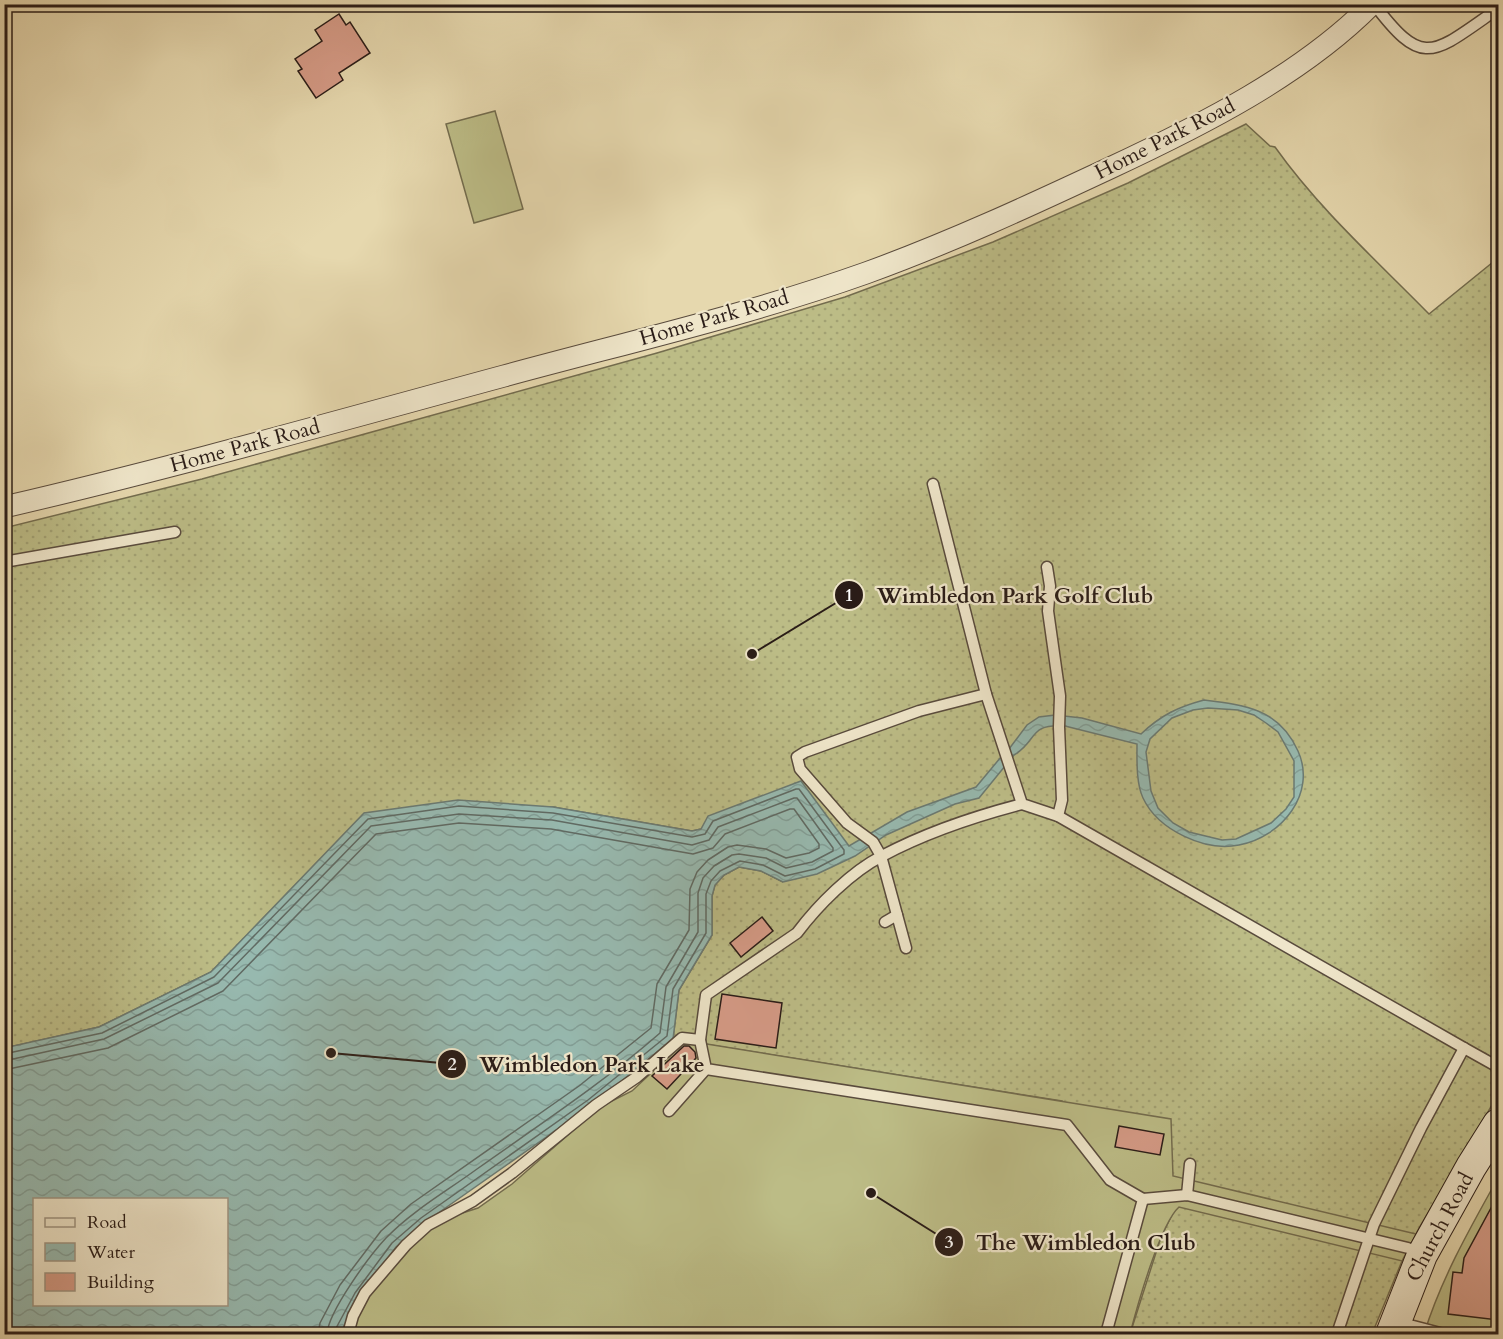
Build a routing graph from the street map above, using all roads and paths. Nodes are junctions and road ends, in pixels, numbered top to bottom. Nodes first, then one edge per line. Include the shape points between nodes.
1 (1373, 4) edge
2 (1489, 15) dead end
3 (933, 484) dead end
4 (4, 507) edge
5 (175, 532) dead end
6 (4, 562) edge
7 (1047, 567) dead end
8 (986, 694) junction
9 (1022, 804) junction
10 (1058, 816) junction
11 (881, 856) junction
12 (897, 915) junction
13 (885, 922) dead end
14 (906, 948) dead end
15 (700, 1040) junction
16 (1464, 1048) junction
17 (1498, 1067) edge
18 (706, 1069) junction
19 (669, 1111) dead end
20 (1498, 1124) edge
21 (1190, 1164) dead end
22 (1187, 1195) junction
23 (1143, 1199) junction
24 (1370, 1239) junction
25 (1422, 1254) junction
26 (1393, 1328) edge
27 (348, 1335) edge
28 (1106, 1335) edge
29 (1337, 1335) edge
30 (1444, 1335) edge

1 - 2 lane via 1392,28 1424,50 1453,41
1 - 4 street, Home Park Road via 1352,25 1288,71 1176,137 969,231 867,272 761,307 228,452
3 - 8 lane
5 - 6 lane
7 - 10 lane via 1048,611 1060,696 1062,800
8 - 9 lane
8 - 11 lane via 920,711 797,757 800,769 820,794 847,824 873,842
9 - 10 lane
9 - 11 lane via 958,823
10 - 16 lane
11 - 12 lane
11 - 15 lane via 843,884 797,933 706,995
12 - 13 lane
12 - 14 lane
15 - 18 lane
15 - 27 lane via 682,1038 512,1173 428,1225 365,1293
16 - 17 lane
16 - 24 lane via 1421,1128
18 - 19 lane
18 - 23 lane via 1067,1125 1110,1180
20 - 25 street, Church Road
21 - 22 lane
22 - 23 lane
22 - 24 lane
23 - 28 lane
24 - 25 lane
24 - 29 lane
25 - 26 street, Church Road
26 - 30 lane

